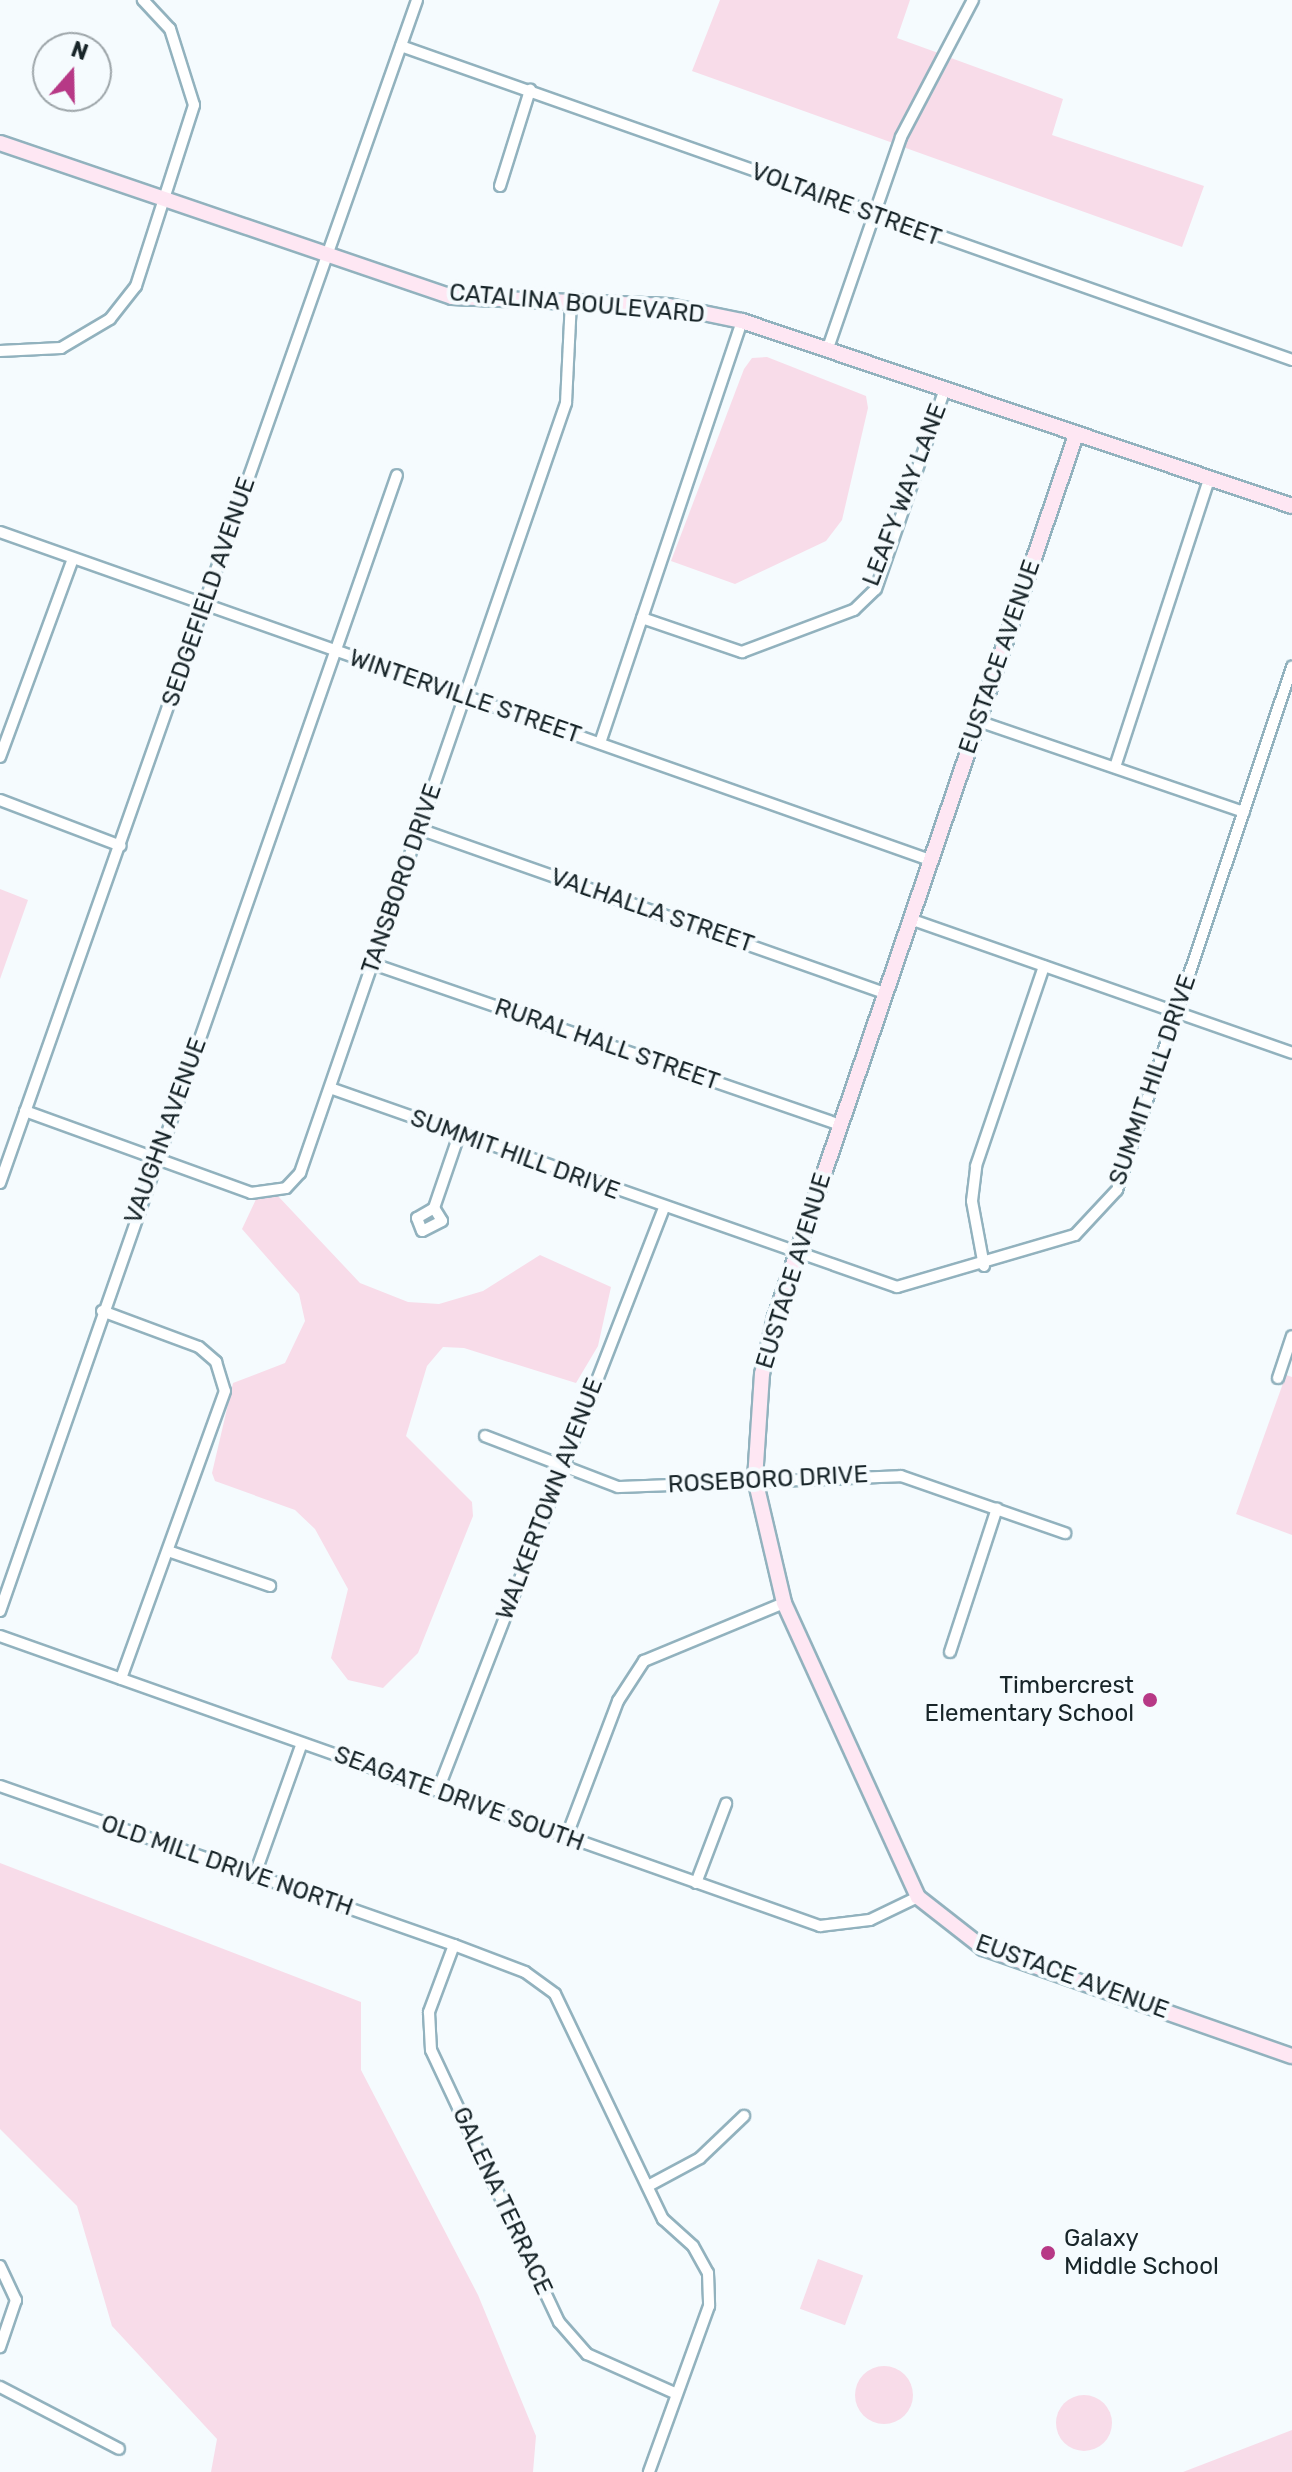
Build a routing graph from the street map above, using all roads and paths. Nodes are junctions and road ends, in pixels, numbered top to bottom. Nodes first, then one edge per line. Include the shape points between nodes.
1 (143, 0) edge
2 (417, 0) edge
3 (973, 0) edge
4 (401, 46) junction
5 (530, 90) junction
6 (0, 143) edge
7 (500, 186) dead end
8 (165, 203) junction
9 (874, 216) junction
10 (325, 259) junction
11 (571, 300) junction
12 (742, 321) junction
13 (828, 348) junction
14 (0, 351) edge
15 (1292, 360) edge
16 (945, 389) junction
17 (1076, 435) junction
18 (397, 475) dead end
19 (1208, 483) junction
20 (1292, 506) edge
21 (0, 532) edge
22 (73, 559) junction
23 (203, 606) junction
24 (642, 618) junction
25 (336, 654) junction
26 (1292, 667) edge
27 (466, 697) junction
28 (978, 721) junction
29 (600, 743) junction
30 (0, 757) edge
31 (1115, 767) junction
32 (0, 800) edge
33 (1244, 812) junction
34 (419, 829) junction
35 (121, 846) junction
36 (930, 860) junction
37 (910, 919) junction
38 (373, 964) junction
39 (1044, 966) junction
40 (886, 993) junction
41 (1176, 1013) junction
42 (1292, 1053) edge
43 (330, 1088) junction
44 (25, 1111) junction
45 (841, 1125) junction
46 (459, 1135) junction
47 (156, 1158) junction
48 (0, 1183) edge
49 (434, 1208) dead end
50 (664, 1208) junction
51 (796, 1255) junction
52 (984, 1266) junction
53 (102, 1311) junction
54 (1292, 1336) edge
55 (1278, 1378) dead end
56 (485, 1436) dead end
57 (561, 1468) junction
58 (755, 1479) junction
59 (997, 1508) junction
60 (1065, 1533) dead end
61 (168, 1551) junction
62 (270, 1586) dead end
63 (784, 1603) junction
64 (0, 1611) edge
65 (0, 1636) edge
66 (950, 1652) dead end
67 (121, 1679) junction
68 (302, 1743) junction
69 (0, 1786) edge
70 (438, 1790) junction
71 (726, 1804) dead end
72 (566, 1838) junction
73 (254, 1877) junction
74 (696, 1883) junction
75 (918, 1897) junction
76 (454, 1945) junction
77 (1292, 2056) edge
78 (744, 2116) dead end
79 (648, 2186) junction
80 (0, 2266) edge
81 (0, 2347) edge
82 (0, 2387) edge
83 (677, 2394) junction
84 (119, 2449) dead end
85 (649, 2472) edge

1 - 8 street via 170,29 194,105
2 - 4 street, SEDGEFIELD AVENUE
3 - 9 street via 901,137
4 - 5 street, VOLTAIRE STREET
4 - 10 street, SEDGEFIELD AVENUE
5 - 7 street
5 - 9 street, VOLTAIRE STREET
6 - 8 street, CATALINA BOULEVARD
8 - 10 street, CATALINA BOULEVARD
8 - 14 street via 136,286 110,319 61,348
9 - 13 street
9 - 15 street, VOLTAIRE STREET
10 - 11 street, CATALINA BOULEVARD via 452,297
10 - 23 street, SEDGEFIELD AVENUE
11 - 12 street, CATALINA BOULEVARD via 669,306
11 - 27 street, TANSBORO DRIVE via 566,403
12 - 13 street, CATALINA BOULEVARD
12 - 24 street
13 - 16 street, CATALINA BOULEVARD
16 - 17 street, CATALINA BOULEVARD
16 - 24 street, LEAFY WAY LANE via 876,589 854,610 742,652
17 - 19 street, CATALINA BOULEVARD
17 - 28 street, EUSTACE AVENUE
18 - 25 street, VAUGHN AVENUE
19 - 20 street, CATALINA BOULEVARD
19 - 31 street
21 - 22 street, WINTERVILLE STREET
22 - 23 street, WINTERVILLE STREET
22 - 30 street
23 - 25 street, WINTERVILLE STREET
23 - 35 street, SEDGEFIELD AVENUE
24 - 29 street
25 - 27 street, WINTERVILLE STREET
25 - 47 street, VAUGHN AVENUE
26 - 33 street, SUMMIT HILL DRIVE
27 - 29 street, WINTERVILLE STREET
27 - 34 street, TANSBORO DRIVE
28 - 31 street
28 - 36 street, EUSTACE AVENUE
29 - 36 street, WINTERVILLE STREET
31 - 33 street
32 - 35 street
33 - 41 street, SUMMIT HILL DRIVE
34 - 38 street, TANSBORO DRIVE
34 - 40 street, VALHALLA STREET
35 - 44 street, SEDGEFIELD AVENUE
36 - 37 street, EUSTACE AVENUE
37 - 39 street
37 - 40 street, EUSTACE AVENUE
38 - 43 street, TANSBORO DRIVE
38 - 45 street, RURAL HALL STREET
39 - 41 street
39 - 52 street via 976,1166 972,1201
40 - 45 street, EUSTACE AVENUE
41 - 42 street
41 - 52 street, SUMMIT HILL DRIVE via 1117,1190 1102,1214 1075,1235
43 - 46 street, SUMMIT HILL DRIVE
43 - 47 street, TANSBORO DRIVE via 300,1173 286,1188 251,1193
44 - 47 street, TANSBORO DRIVE
44 - 48 street, SEDGEFIELD AVENUE
45 - 51 street, EUSTACE AVENUE
46 - 49 street
46 - 50 street, SUMMIT HILL DRIVE
47 - 53 street, VAUGHN AVENUE
50 - 51 street, SUMMIT HILL DRIVE
50 - 57 street, WALKERTOWN AVENUE
51 - 52 street, SUMMIT HILL DRIVE via 897,1287
51 - 58 street, EUSTACE AVENUE via 762,1374
53 - 61 street via 199,1347 216,1362 225,1391
53 - 64 street, VAUGHN AVENUE
54 - 55 street
56 - 57 street, ROSEBORO DRIVE
57 - 58 street, ROSEBORO DRIVE via 618,1487
57 - 70 street, WALKERTOWN AVENUE
58 - 59 street, ROSEBORO DRIVE via 901,1476
58 - 63 street, EUSTACE AVENUE
59 - 60 street, ROSEBORO DRIVE
59 - 66 street
61 - 62 street
61 - 67 street
63 - 72 street via 644,1661 618,1701
63 - 75 street, EUSTACE AVENUE
65 - 67 street, SEAGATE DRIVE SOUTH
67 - 68 street, SEAGATE DRIVE SOUTH
68 - 70 street, SEAGATE DRIVE SOUTH
68 - 73 street
69 - 73 street, OLD MILL DRIVE NORTH
70 - 72 street, SEAGATE DRIVE SOUTH
71 - 74 street
72 - 74 street, SEAGATE DRIVE SOUTH
73 - 76 street, OLD MILL DRIVE NORTH
74 - 75 street, SEAGATE DRIVE SOUTH via 820,1926 870,1920
75 - 77 street, EUSTACE AVENUE via 983,1948
76 - 79 street, OLD MILL DRIVE NORTH via 525,1972 555,1994
76 - 83 street, GALENA TERRACE via 429,2012 431,2050 559,2322 587,2354
78 - 79 street via 700,2158
79 - 83 street, OLD MILL DRIVE NORTH via 663,2219 701,2258 710,2286
80 - 81 street via 16,2300
82 - 84 street
83 - 85 street, OLD MILL DRIVE NORTH

